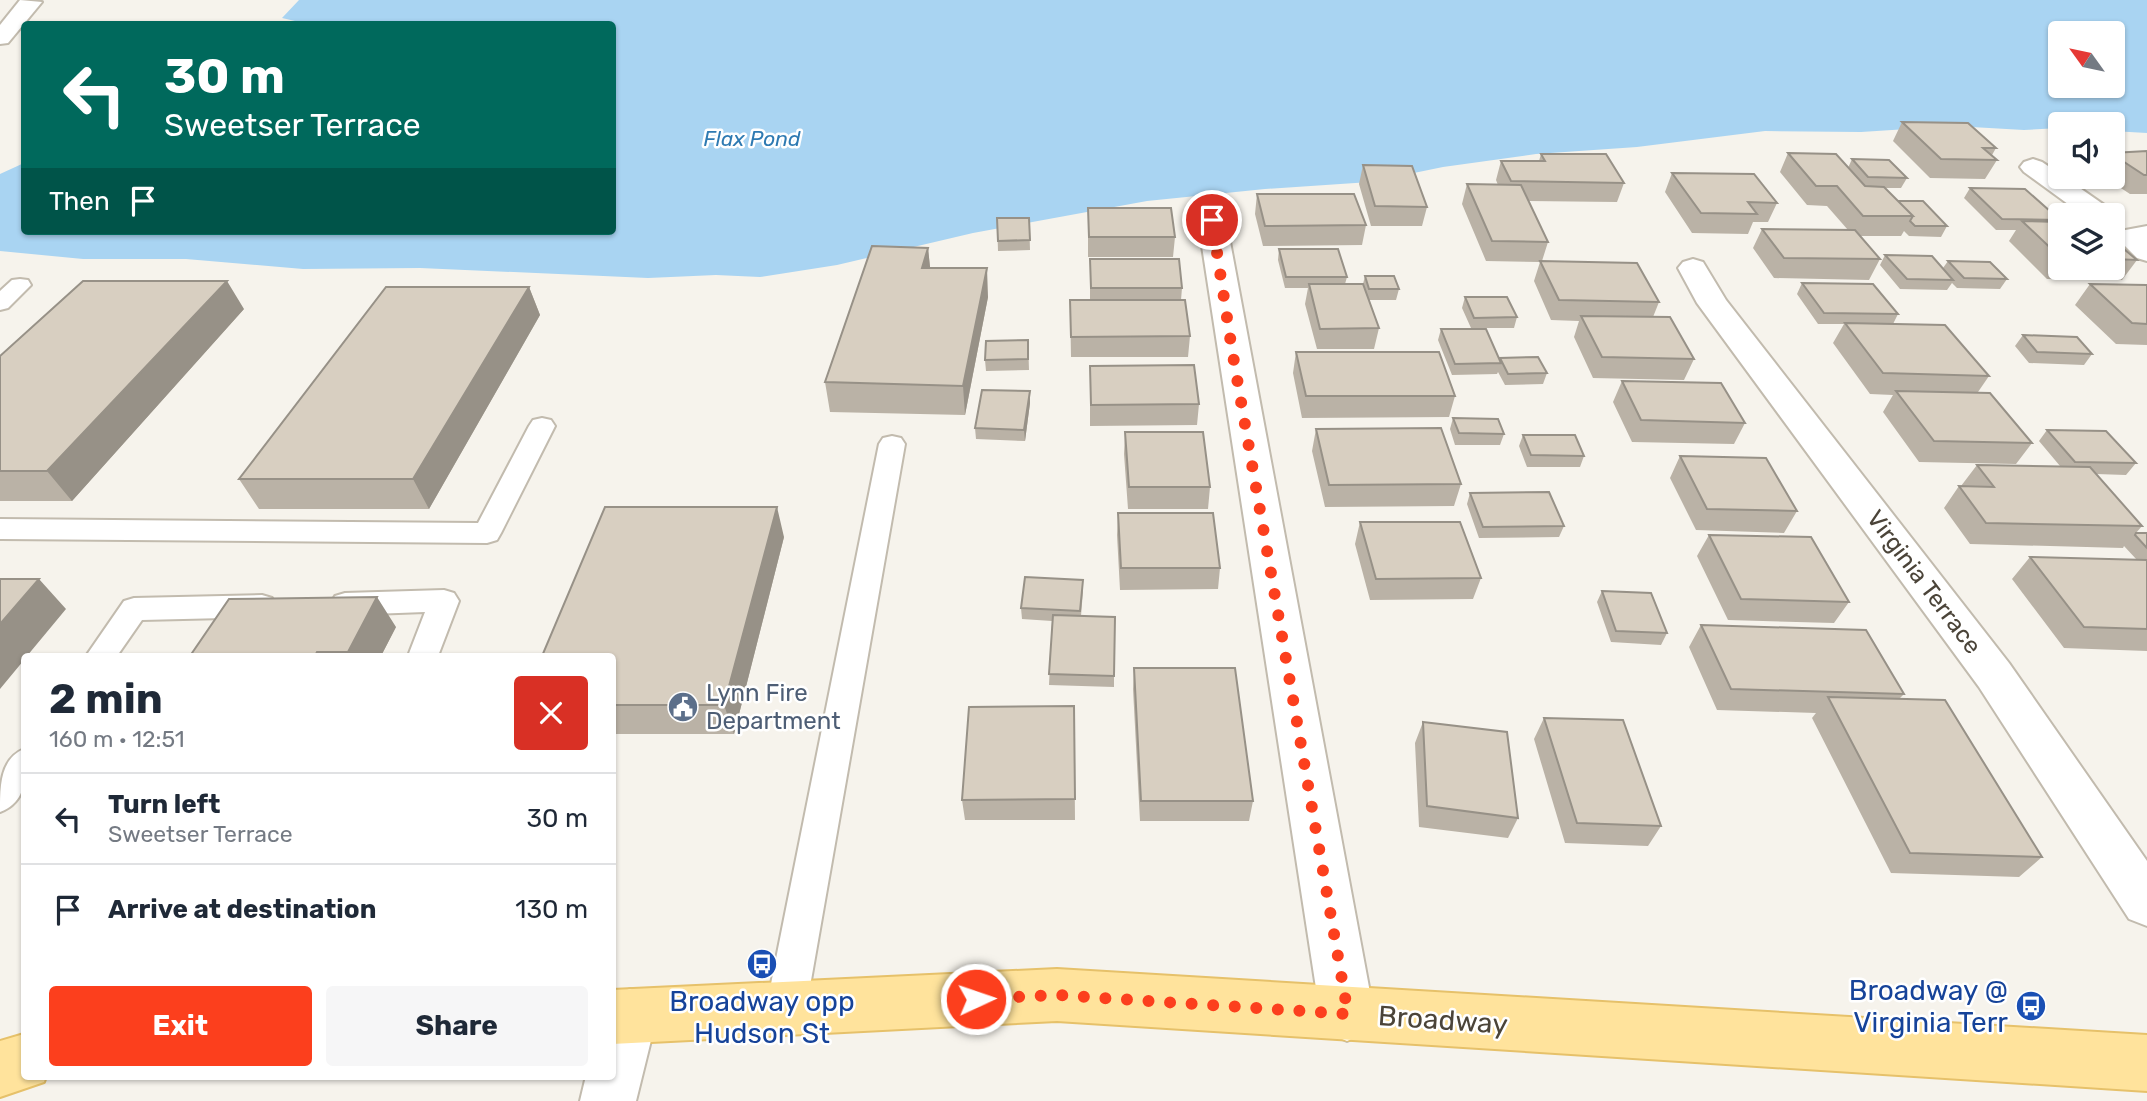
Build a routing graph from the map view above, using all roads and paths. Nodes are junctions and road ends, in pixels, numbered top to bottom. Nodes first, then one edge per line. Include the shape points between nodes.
1 (30, 0) edge
2 (0, 38) edge
3 (2033, 167) dead end
4 (2083, 203) edge
5 (1212, 220) dead end
6 (1693, 268) dead end
7 (20, 285) dead end
8 (0, 303) edge
9 (542, 426) dead end
10 (892, 444) dead end
11 (0, 529) edge
12 (103, 653) edge
13 (424, 653) edge
14 (21, 767) edge
15 (0, 797) edge
16 (2147, 903) edge
17 (786, 1009) junction
18 (1348, 1014) junction
19 (621, 1016) edge
20 (616, 1049) edge
21 (21, 1055) edge
22 (0, 1057) edge
23 (21, 1063) edge
24 (2147, 1063) edge
25 (0, 1069) edge
26 (611, 1080) edge
27 (608, 1101) edge

1 - 2 street
3 - 4 street
5 - 18 street
6 - 16 street, Virginia Terrace via 1712,303 1994,675
7 - 8 lane
9 - 11 lane via 487,533
10 - 17 lane
12 - 13 lane via 134,610 444,601
14 - 15 lane
17 - 18 main road, Broadway via 1057,995
17 - 19 main road, Broadway
18 - 24 main road, Broadway
19 - 20 street
21 - 22 main road
23 - 25 main road
26 - 27 street

